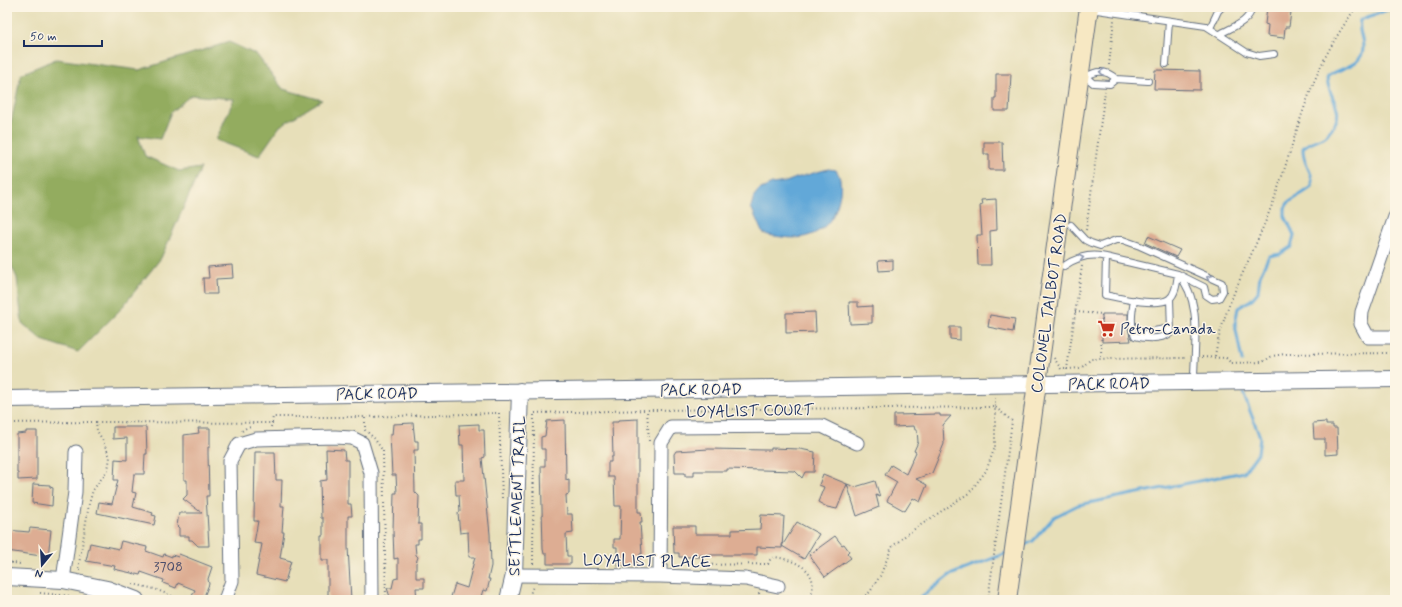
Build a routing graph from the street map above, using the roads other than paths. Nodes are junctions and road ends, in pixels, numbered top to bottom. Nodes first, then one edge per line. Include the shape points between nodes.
1 (1222, 7) edge
2 (1252, 7) edge
3 (1089, 8) edge
4 (1169, 21) junction
5 (1210, 28) junction
6 (1220, 34) junction
7 (1274, 54) dead end
8 (1166, 64) dead end
9 (1082, 76) junction
10 (1116, 80) junction
11 (1148, 80) dead end
12 (1395, 217) edge
13 (1071, 225) dead end
14 (1100, 246) junction
15 (1102, 257) junction
16 (1064, 266) dead end
17 (1178, 274) junction
18 (1170, 298) junction
19 (1134, 300) junction
20 (1395, 337) edge
21 (1395, 379) edge
22 (1194, 382) junction
23 (1037, 384) junction
24 (520, 391) junction
25 (7, 399) edge
26 (857, 443) dead end
27 (76, 452) dead end
28 (514, 575) junction
29 (660, 576) junction
30 (7, 577) edge
31 (63, 580) junction
32 (778, 586) dead end
33 (136, 600) edge
34 (225, 600) edge
35 (372, 600) edge
36 (508, 600) edge
37 (1007, 600) edge

1 - 5 lane
2 - 6 lane via 1251,12 1241,23
3 - 4 lane
3 - 9 main road, COLONEL TALBOT ROAD
4 - 5 lane via 1199,24
4 - 8 lane
5 - 6 lane
6 - 7 lane via 1246,52 1258,56
9 - 10 lane via 1093,83 1110,84
10 -> 9 lane via 1111,73 1095,71
9 - 23 main road, COLONEL TALBOT ROAD
10 - 11 lane
12 - 20 street via 1362,312 1361,324 1368,337
13 - 14 lane via 1085,240
14 - 15 lane
17 -> 14 lane via 1204,287 1206,295 1212,299 1218,298 1223,291 1222,283 1140,246 1116,240
16 -> 15 lane via 1074,259
15 - 17 lane
15 - 19 lane via 1105,295
17 - 18 lane
17 - 22 lane via 1186,282 1194,306
18 - 19 lane via 1162,303
18 - 19 lane via 1171,333 1164,337 1135,336 1132,313
21 - 22 street, PACK ROAD
22 - 23 street, PACK ROAD
23 - 24 street, PACK ROAD
23 - 37 main road, COLONEL TALBOT ROAD
24 - 25 street, PACK ROAD
24 - 28 street, SETTLEMENT TRAIL
26 - 29 street, LOYALIST COURT via 822,426 671,427 661,443
27 - 31 street via 75,492
28 - 29 street, LOYALIST PLACE
28 - 36 street, SETTLEMENT TRAIL
29 - 32 street, LOYALIST PLACE via 746,579
30 - 31 street
31 - 33 street via 107,589
34 - 35 street via 232,581 230,461 240,444 256,439 335,437 352,438 362,443 371,473

